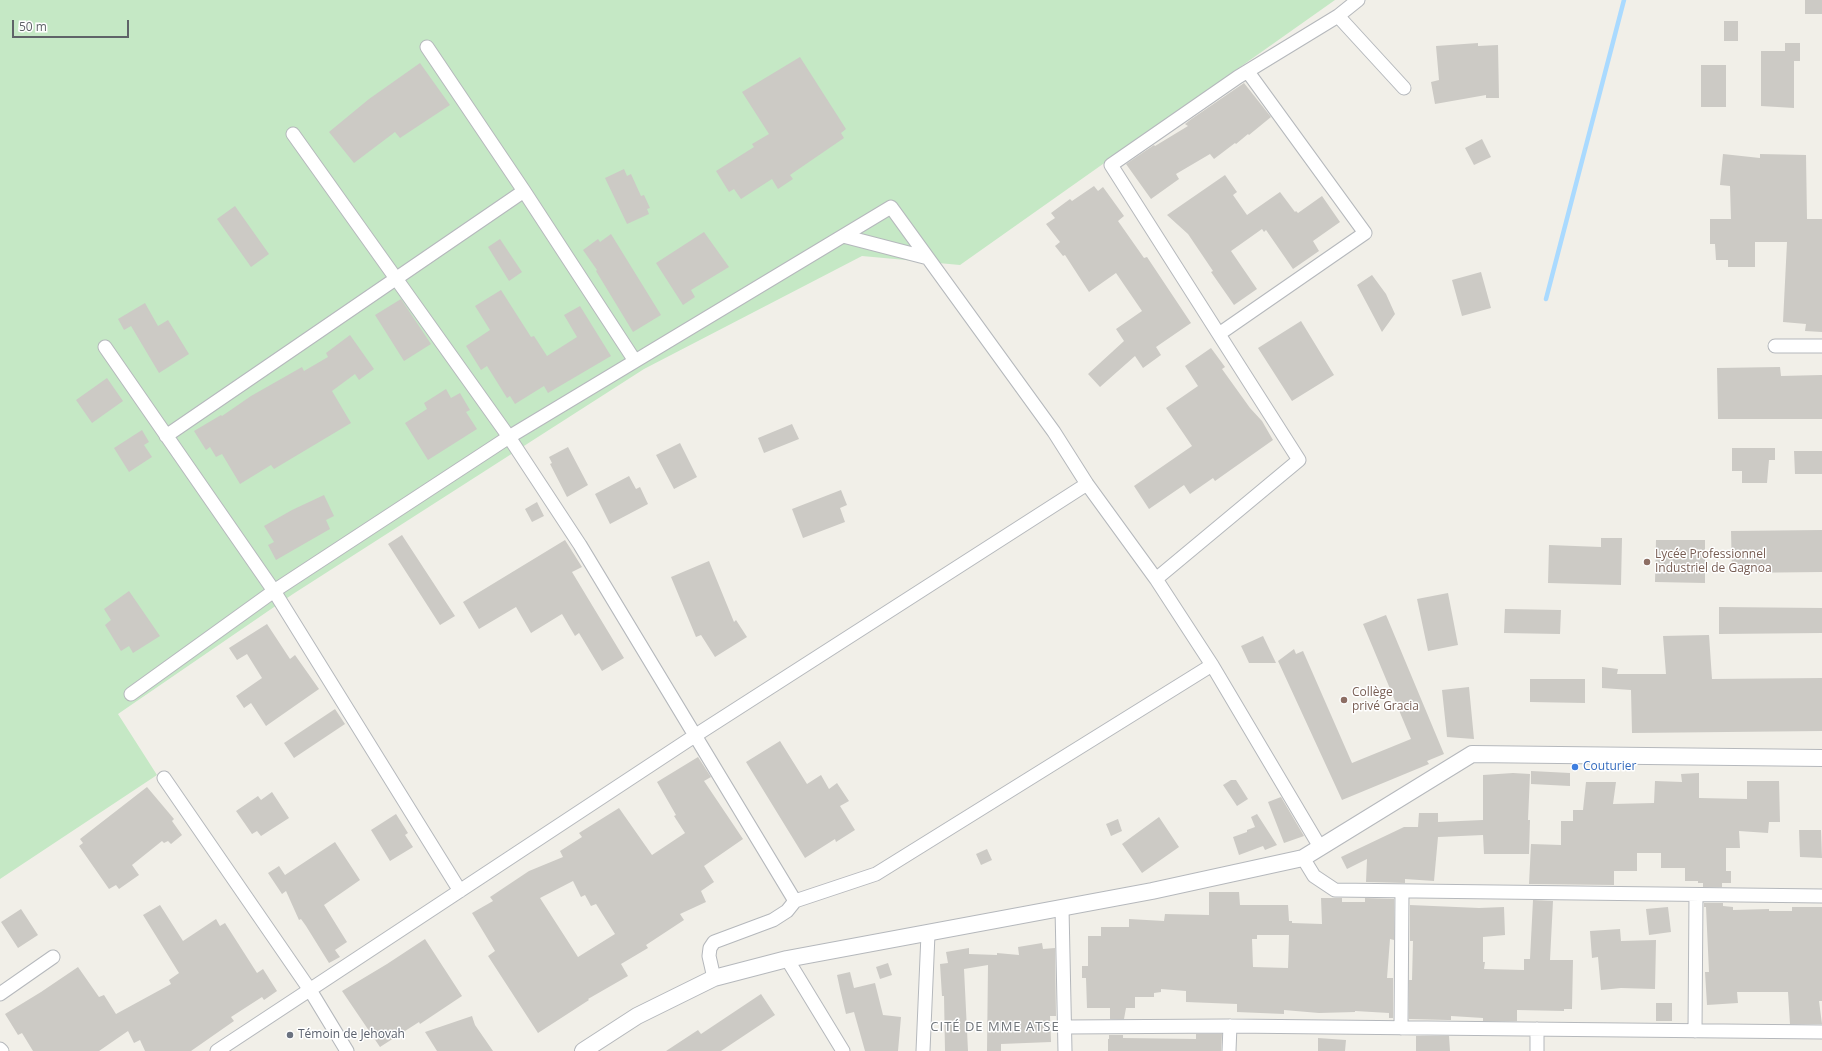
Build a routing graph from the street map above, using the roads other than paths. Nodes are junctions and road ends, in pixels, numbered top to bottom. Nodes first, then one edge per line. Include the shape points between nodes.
1 (1358, 0) edge
2 (1338, 16) junction
3 (426, 46) dead end
4 (1248, 72) junction
5 (1404, 88) dead end
6 (293, 134) dead end
7 (524, 191) junction
8 (843, 236) junction
9 (928, 258) junction
10 (396, 278) junction
11 (1219, 334) junction
12 (1775, 346) dead end
13 (1822, 346) edge
14 (105, 347) dead end
15 (635, 361) junction
16 (166, 436) junction
17 (509, 437) junction
18 (1087, 484) junction
19 (1156, 579) junction
20 (274, 591) junction
21 (1212, 665) junction
22 (131, 694) dead end
23 (696, 735) junction
24 (1822, 758) edge
25 (164, 778) dead end
26 (1320, 847) junction
27 (1303, 858) junction
28 (460, 891) junction
29 (1402, 891) junction
30 (1696, 895) junction
31 (1822, 896) edge
32 (795, 901) junction
33 (1062, 908) junction
34 (928, 934) junction
35 (53, 957) dead end
36 (787, 959) junction
37 (714, 978) junction
38 (310, 990) junction
39 (0, 994) edge
40 (1230, 1026) junction
41 (1066, 1027) junction
42 (1401, 1028) junction
43 (1537, 1029) junction
44 (1695, 1031) junction
45 (1822, 1032) edge
46 (217, 1051) edge
47 (347, 1051) edge
48 (583, 1051) edge
49 (843, 1051) edge
50 (923, 1051) edge
51 (1066, 1051) edge
52 (1229, 1051) edge
53 (1537, 1051) edge

1 - 2 street
2 - 4 street
2 - 5 street
3 - 7 street
4 - 11 street via 1111,165
4 - 11 street via 1365,234
6 - 10 street
7 - 10 street
7 - 15 street
8 - 9 street
8 - 9 street via 891,207
8 - 15 street
9 - 18 street via 1054,432
10 - 16 street
10 - 17 street
11 - 19 street via 1299,460
12 - 13 street
14 - 16 street
15 - 17 street
16 - 20 street
17 - 20 street
17 - 23 street via 580,545
18 - 19 street
18 - 23 street
19 - 21 street
20 - 22 street
20 - 28 street
21 - 26 street
21 - 32 street via 876,874
23 - 28 street
23 - 32 street
24 - 26 street via 1472,754
25 - 38 street
26 - 27 street
27 - 29 street via 1314,876 1335,890
27 - 33 street
28 - 38 street
29 - 30 street
29 - 42 street
30 - 31 street
30 - 44 street
32 - 37 street via 787,912 773,920 714,942 709,956
33 - 34 street
33 - 41 street
34 - 36 street
34 - 50 street
35 - 39 street
36 - 37 street
36 - 49 street
37 - 48 street via 637,1016
38 - 46 street
38 - 47 street
40 - 41 street
40 - 42 street
40 - 52 street
41 - 51 street
42 - 43 street
43 - 44 street
43 - 53 street
44 - 45 street

